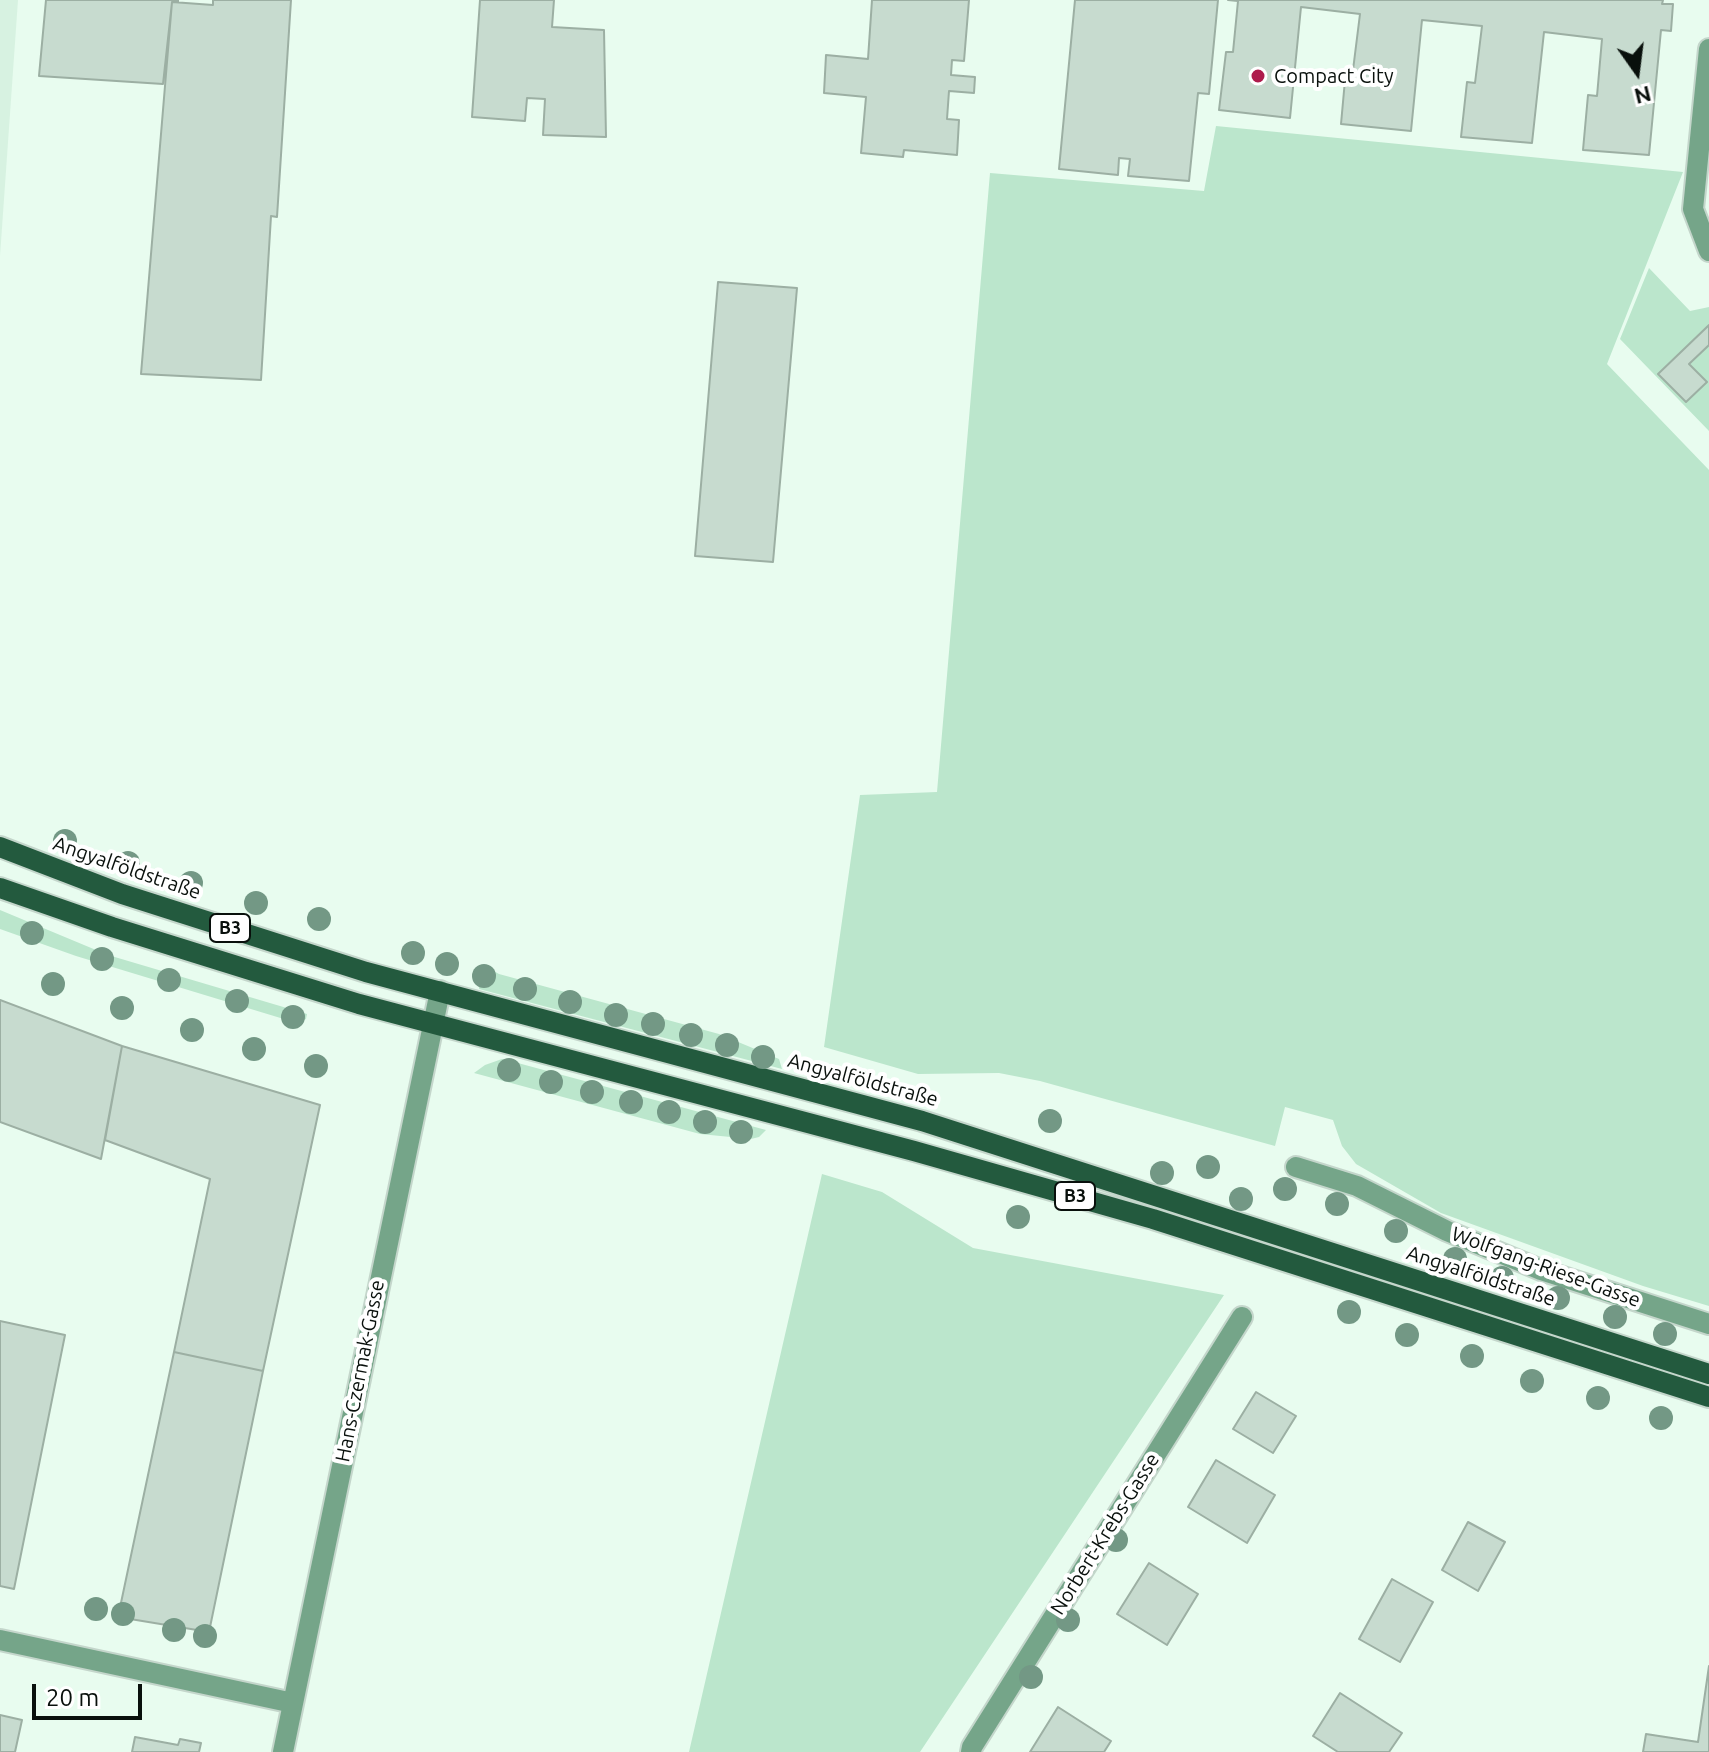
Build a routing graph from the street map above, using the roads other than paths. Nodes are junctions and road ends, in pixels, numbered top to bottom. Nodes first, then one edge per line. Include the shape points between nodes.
1 (1709, 49) edge
2 (1709, 251) edge
3 (0, 847) edge
4 (0, 888) edge
5 (440, 991) junction
6 (432, 1022) junction
7 (1296, 1167) dead end
8 (1242, 1317) dead end
9 (1709, 1324) edge
10 (1709, 1374) edge
11 (1709, 1397) edge
12 (0, 1640) edge
13 (293, 1703) junction
14 (283, 1752) edge
15 (971, 1752) edge

1 - 2 street via 1693,209
3 - 5 main road, Angyalföldstraße / B3 via 122,894
4 - 6 main road, B3 via 359,1004
5 - 6 street, Hans-Czermak-Gasse
5 - 10 main road, Angyalföldstraße / B3 via 922,1121
6 - 11 main road, B3 via 1153,1219
6 - 13 street, Hans-Czermak-Gasse
7 - 9 street, Wolfgang-Riese-Gasse via 1357,1186 1541,1270
8 - 15 street, Norbert-Krebs-Gasse
12 - 13 street
13 - 14 street, Hans-Czermak-Gasse

